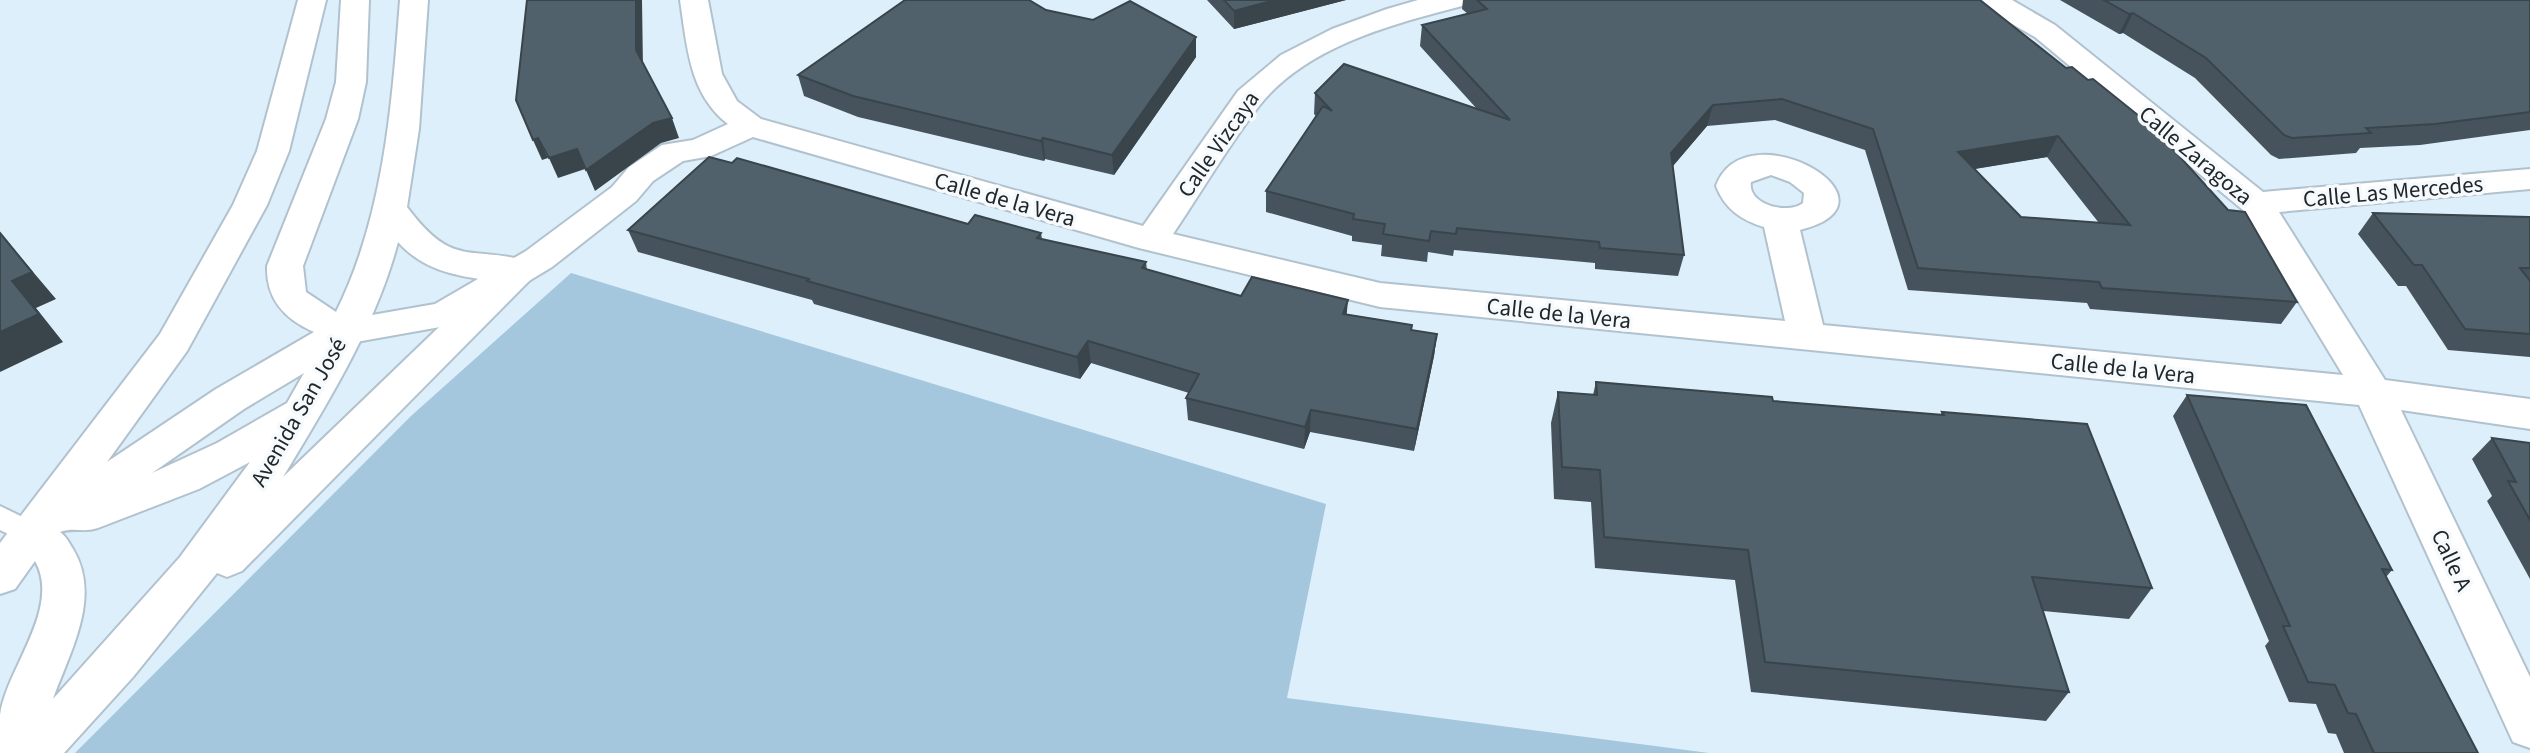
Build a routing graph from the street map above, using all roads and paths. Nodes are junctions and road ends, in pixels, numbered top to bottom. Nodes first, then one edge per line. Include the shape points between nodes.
1 (313, 0) edge
2 (355, 0) edge
3 (414, 0) edge
4 (694, 0) edge
5 (1452, 0) edge
6 (1991, 0) edge
7 (1397, 6) edge
8 (750, 126) junction
9 (2530, 179) edge
10 (2256, 203) junction
11 (390, 208) junction
12 (1780, 220) dead end
13 (1151, 240) junction
14 (519, 270) junction
15 (345, 331) junction
16 (1807, 338) junction
17 (2373, 393) junction
18 (305, 410) junction
19 (2530, 414) edge
20 (16, 526) edge
21 (0, 576) edge
22 (0, 601) edge
23 (88, 696) junction
24 (2530, 727) edge
25 (9, 753) edge
26 (32, 753) edge

1 - 20 street via 273,151 250,205 174,342
2 - 15 street via 351,82 342,119 283,279 292,302
3 - 11 street, Avenida San José via 408,90
4 - 8 street, Calle de la Vera via 707,74 724,106
5 - 7 street, Calle Vizcaya
6 - 10 street, Calle Zaragoza via 2045,31
7 - 13 street, Calle Vizcaya via 1308,51 1262,83
8 - 13 street, Calle de la Vera
8 - 14 street via 700,149 700,163 686,178 657,191 624,194
9 - 10 street, Calle Las Mercedes
10 - 17 street, Calle Zaragoza
11 - 14 street via 422,248 442,260
11 - 15 street, Avenida San José via 376,260
12 - 16 street
13 - 16 street, Calle de la Vera via 1380,295
14 - 15 street via 444,315
14 - 23 street
15 - 18 street, Avenida San José
15 - 20 street
16 - 17 street, Calle de la Vera
17 - 19 street, Calle de la Vera
17 - 24 street, Calle A
18 - 20 street via 184,478
18 - 23 street, Avenida San José via 203,563
20 - 21 street
20 - 22 street
20 - 25 street via 50,548 65,587 60,616
23 - 26 street, Avenida San José

